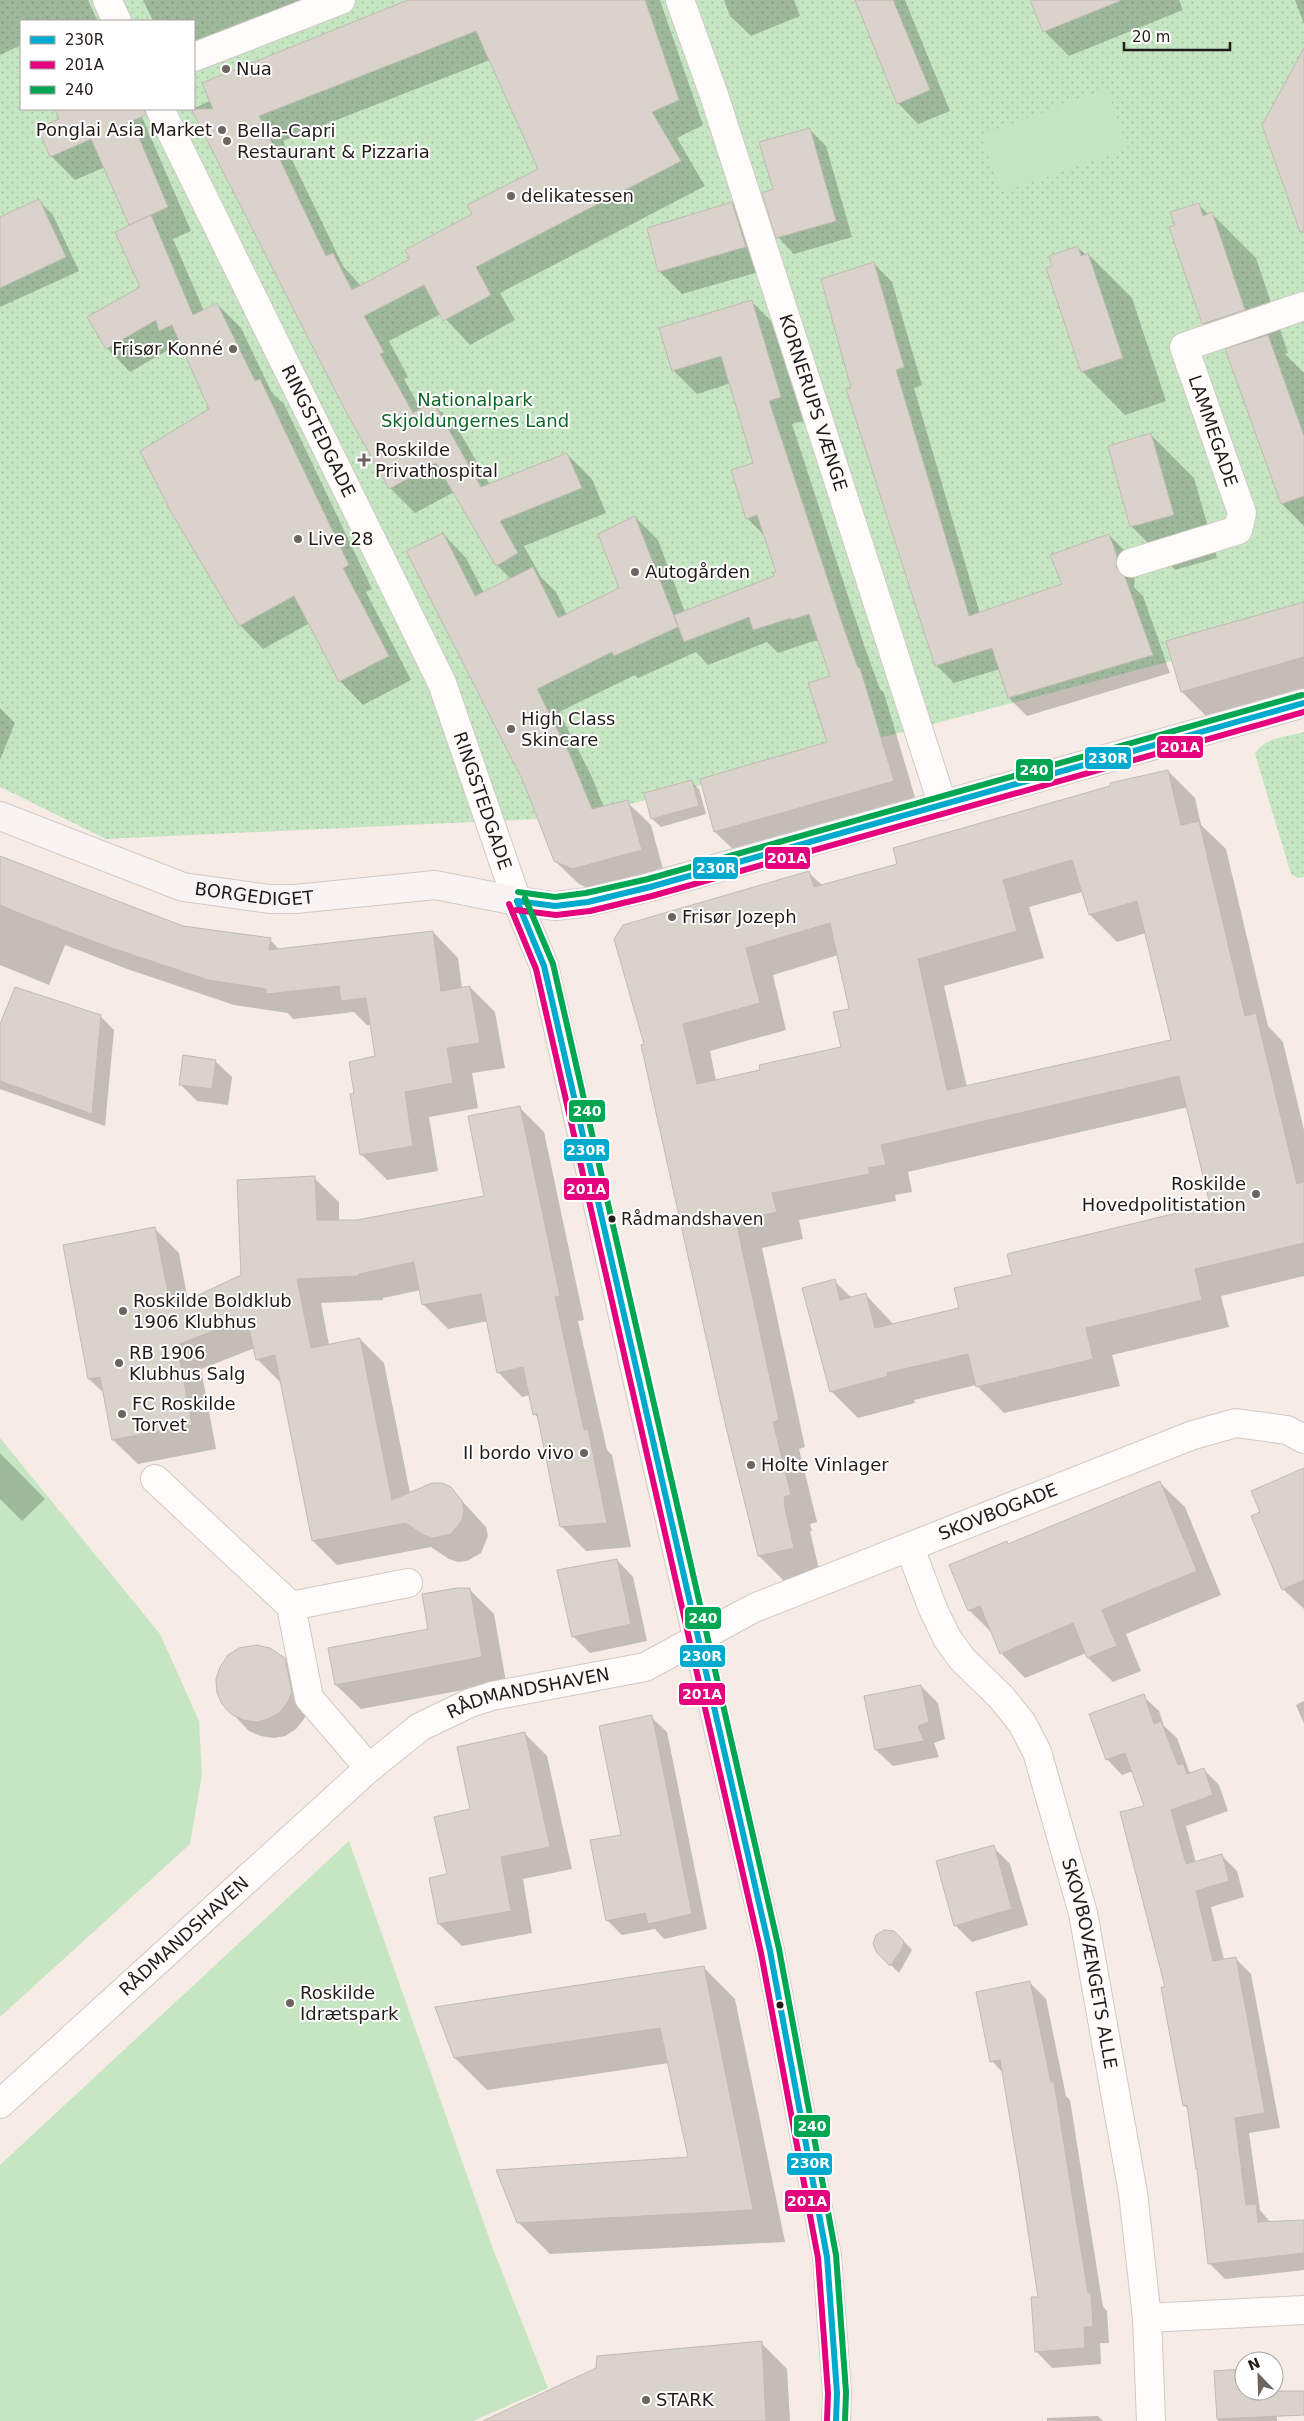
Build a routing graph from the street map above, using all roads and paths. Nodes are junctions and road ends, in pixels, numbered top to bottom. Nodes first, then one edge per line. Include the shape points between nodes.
1 (107, 0) edge
2 (341, 0) edge
3 (680, 0) edge
4 (117, 20) edge
5 (195, 57) edge
6 (160, 110) edge
7 (1304, 306) edge
8 (1131, 563) dead end
9 (1304, 703) edge
10 (943, 806) junction
11 (0, 816) edge
12 (517, 901) junction
13 (1304, 1439) edge
14 (155, 1479) dead end
15 (910, 1548) junction
16 (408, 1583) dead end
17 (291, 1606) junction
18 (697, 1637) junction
19 (369, 1768) junction
20 (0, 2104) edge
21 (1304, 2310) edge
22 (1147, 2318) junction
23 (836, 2421) edge
24 (1151, 2421) edge

1 - 4 street
2 - 5 street
3 - 10 street, KORNERUPS VÆNGE via 714,95
6 - 12 street, RINGSTEDGADE via 442,683
7 - 8 street, LAMMEGADE via 1184,347 1242,514 1238,530
9 - 10 street, BORGEDIGET
10 - 12 street, BORGEDIGET via 588,902 555,906
11 - 12 street, BORGEDIGET via 182,887 270,899 295,899 436,885
12 - 18 street, RINGSTEDGADE via 544,966
13 - 15 street, SKOVBOGADE via 1287,1430 1236,1423 1193,1435
14 - 17 street
15 - 18 street, SKOVBOGADE via 754,1608
15 - 22 street, SKOVBOVÆNGETS ALLE via 947,1638 962,1659 1022,1723 1037,1752 1083,1913 1133,2193
16 - 17 street
17 - 19 street via 309,1698
18 - 19 street, RÅDMANDSHAVEN via 645,1667 470,1703 420,1727
18 - 23 street, RINGSTEDGADE via 770,1951 826,2250 837,2393
19 - 20 street, RÅDMANDSHAVEN
21 - 22 street
22 - 24 street, SKOVBOVÆNGETS ALLE

